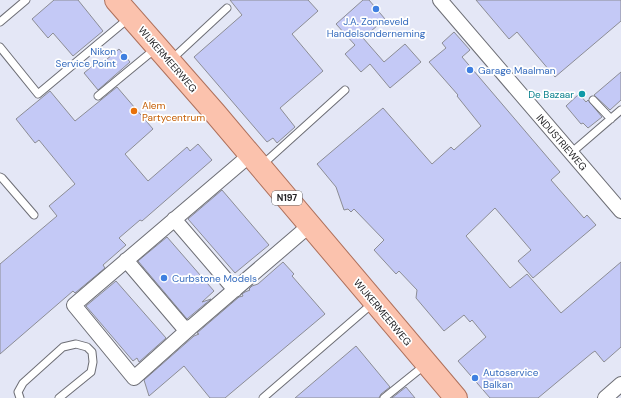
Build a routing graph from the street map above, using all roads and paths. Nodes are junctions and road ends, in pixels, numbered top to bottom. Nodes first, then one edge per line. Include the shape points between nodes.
1 (26, 0) edge
2 (116, 0) edge
3 (440, 0) edge
4 (227, 8) dead end
5 (130, 17) junction
6 (0, 22) edge
7 (0, 47) edge
8 (164, 54) junction
9 (345, 90) dead end
10 (98, 96) dead end
11 (593, 100) dead end
12 (621, 110) edge
13 (611, 119) junction
14 (571, 153) junction
15 (255, 161) junction
16 (0, 177) edge
17 (621, 211) edge
18 (34, 215) dead end
19 (174, 219) junction
20 (310, 225) junction
21 (126, 260) junction
22 (235, 290) junction
23 (374, 302) junction
24 (190, 328) junction
25 (427, 364) junction
26 (621, 384) edge
27 (20, 398) edge
28 (60, 398) edge
29 (263, 398) edge
30 (384, 398) edge
31 (456, 398) edge
32 (605, 398) edge

1 - 6 lane
2 - 5 main road, WIJKERMEERWEG / N197
3 - 14 street, INDUSTRIEWEG
4 - 8 lane
5 - 7 lane via 38,94
5 - 8 main road, WIJKERMEERWEG / N197
8 - 10 lane
8 - 15 main road, WIJKERMEERWEG / N197
9 - 15 lane
11 - 13 lane
12 - 13 lane
13 - 14 lane
14 - 17 street, INDUSTRIEWEG
15 - 19 street
15 - 20 main road, WIJKERMEERWEG / N197
16 - 18 lane
19 - 21 street
19 - 22 street
20 - 22 street
20 - 23 main road, WIJKERMEERWEG / N197
21 - 24 street via 183,327
21 - 24 street via 74,305 134,378
22 - 24 street
23 - 25 main road, WIJKERMEERWEG / N197
23 - 29 lane
25 - 30 lane
25 - 31 main road, WIJKERMEERWEG / N197
26 - 32 street
27 - 28 lane via 18,392 23,383 63,347 76,344 87,347 92,352 91,372

